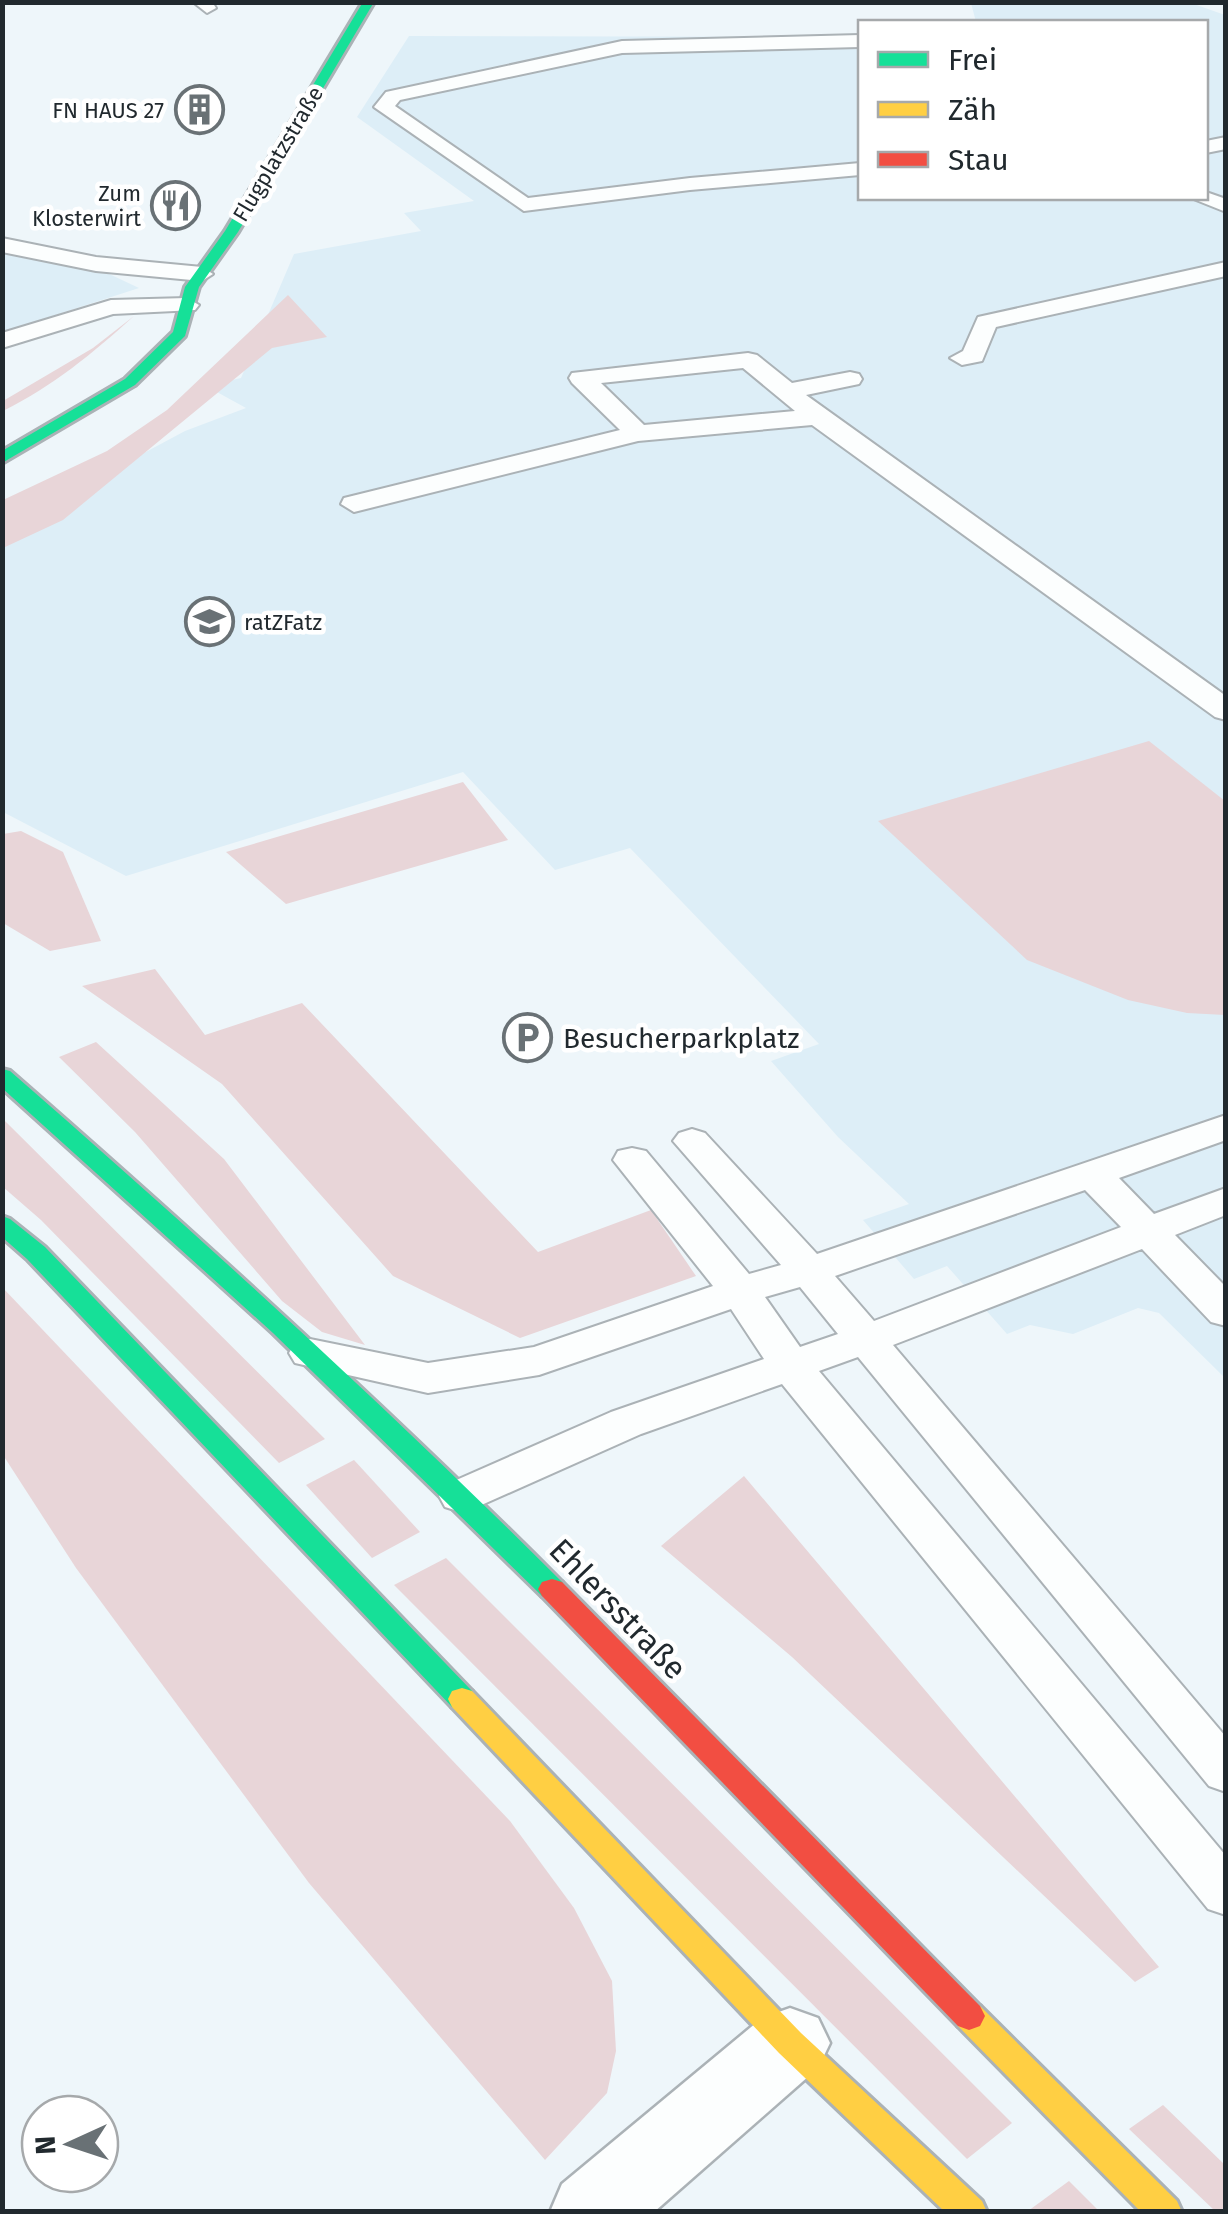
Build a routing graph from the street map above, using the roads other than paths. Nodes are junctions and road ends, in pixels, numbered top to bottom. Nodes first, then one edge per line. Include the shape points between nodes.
1 (369, 2) edge
2 (858, 41) edge
3 (858, 169) edge
4 (2, 245) edge
5 (1226, 268) edge
6 (202, 274) junction
7 (187, 306) junction
8 (144, 327) dead end
9 (2, 341) edge
10 (962, 358) dead end
11 (850, 379) dead end
12 (787, 390) junction
13 (817, 417) junction
14 (638, 433) junction
15 (2, 458) edge
16 (354, 504) dead end
17 (1226, 711) edge
18 (2, 1076) edge
19 (1226, 1126) edge
20 (692, 1141) dead end
21 (632, 1160) dead end
22 (1091, 1173) junction
23 (1226, 1200) edge
24 (2, 1224) edge
25 (1147, 1232) junction
26 (808, 1270) junction
27 (740, 1291) junction
28 (1226, 1312) edge
29 (864, 1342) junction
30 (310, 1354) junction
31 (790, 1365) junction
32 (461, 1496) junction
33 (1226, 1772) edge
34 (1226, 1894) edge
35 (790, 2042) junction
36 (592, 2212) edge
37 (970, 2212) edge
38 (1165, 2212) edge

1 - 6 street, Flugplatzstraße
2 - 3 lane via 622,47 393,96 384,107 524,205
4 - 6 lane via 96,264
5 - 10 lane via 986,322 973,356
6 - 7 street, Flugplatzstraße
7 - 8 street
7 - 9 lane via 110,308
7 - 15 street, Flugplatzstraße via 180,333 130,382
11 - 12 lane
12 - 13 lane
12 - 14 lane via 748,360 581,378
13 - 14 lane
13 - 17 lane
14 - 16 lane
18 - 30 street, Ehlersstraße
19 - 22 lane
20 - 26 lane
21 - 27 lane
22 - 25 lane
22 - 26 lane
23 - 25 lane
24 - 35 street
25 - 28 lane
25 - 29 lane
26 - 27 lane
26 - 29 lane
27 - 30 lane via 539,1361 428,1378
27 - 31 lane
29 - 31 lane
29 - 33 lane
30 - 32 street, Ehlersstraße
31 - 32 lane via 626,1424
31 - 34 lane
32 - 38 street, Ehlersstraße
35 - 36 street
35 - 37 street

